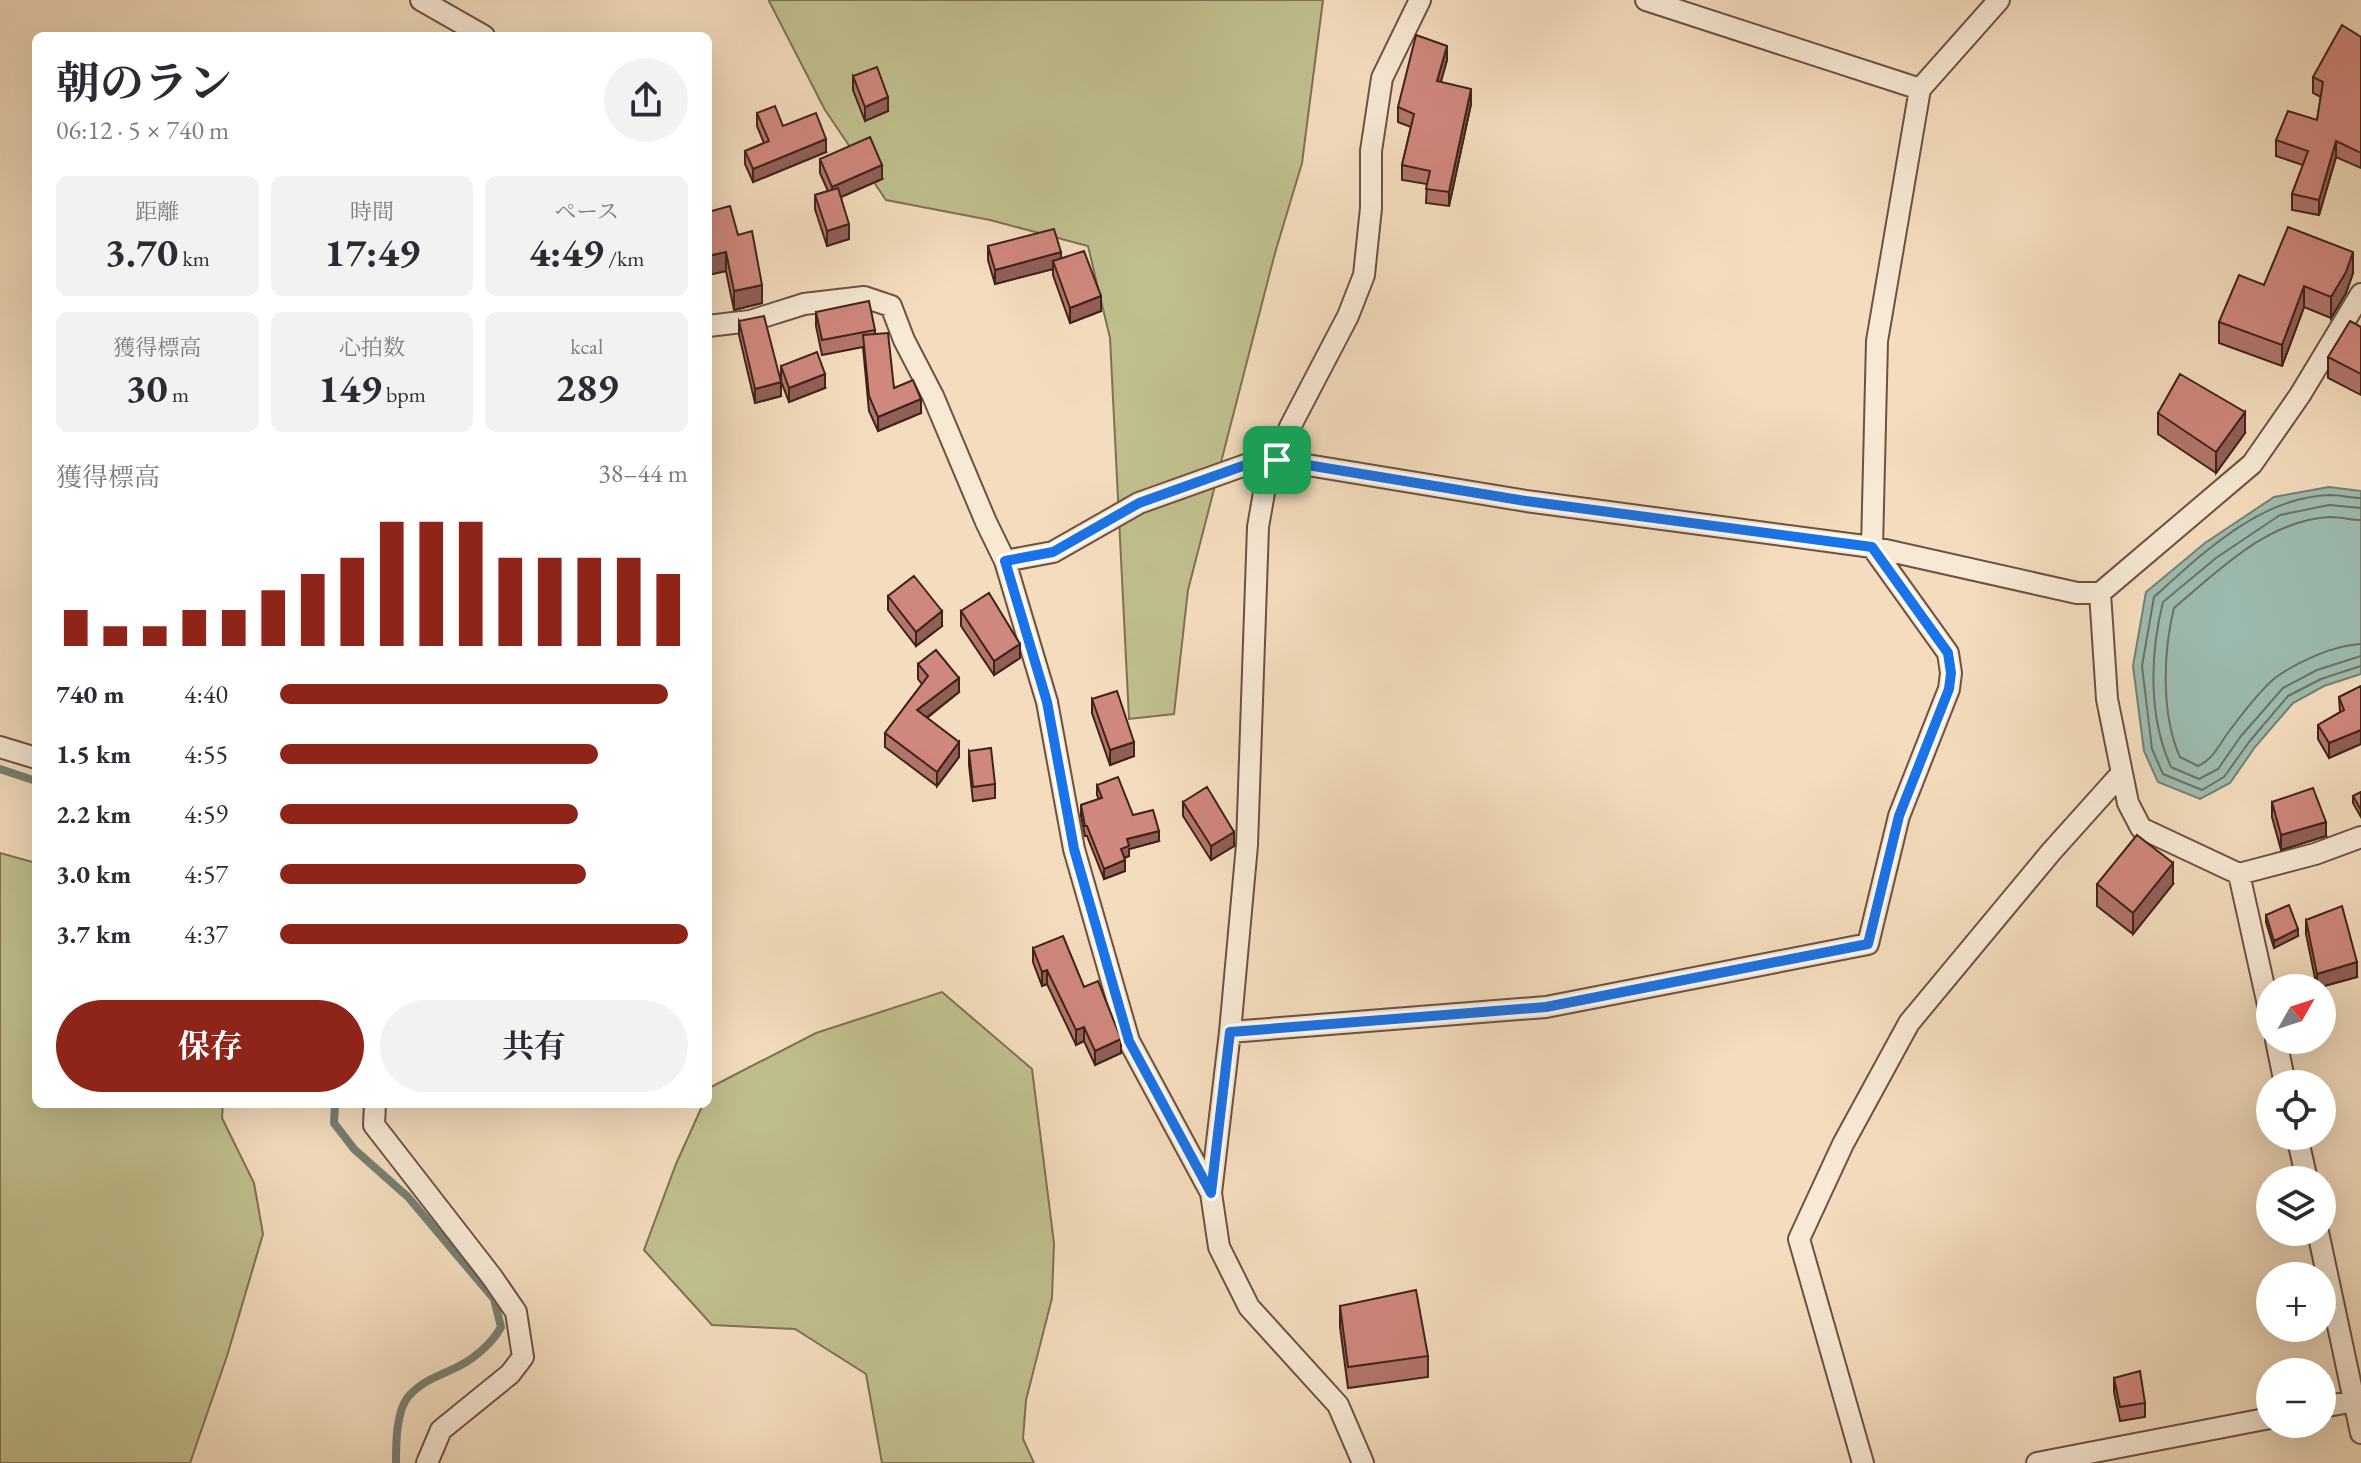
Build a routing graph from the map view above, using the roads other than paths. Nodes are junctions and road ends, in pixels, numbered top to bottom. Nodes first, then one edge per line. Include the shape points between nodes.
1 (1420, 0) edge
2 (1646, 0) edge
3 (1999, 0) edge
4 (434, 3) edge
5 (478, 32) edge
6 (1920, 89) junction
7 (2361, 294) edge
8 (712, 326) edge
9 (1277, 460) junction
10 (1872, 547) junction
11 (1005, 561) junction
12 (2100, 593) junction
13 (0, 747) edge
14 (32, 757) edge
15 (2121, 774) junction
16 (2361, 837) edge
17 (2239, 874) junction
18 (2261, 974) edge
19 (1230, 1032) junction
20 (375, 1108) edge
21 (1211, 1193) junction
22 (2321, 1246) edge
23 (2355, 1401) junction
24 (2336, 1404) edge
25 (2256, 1421) edge
26 (2361, 1433) edge
27 (427, 1463) edge
28 (1363, 1463) edge
29 (1863, 1463) edge
30 (2037, 1463) edge

1 - 9 street via 1382,78 1371,151 1364,275
2 - 6 street
3 - 6 street
4 - 5 street
6 - 10 street via 1877,341
7 - 12 street via 2252,464
8 - 11 street via 750,321 804,304 864,297 891,306
9 - 10 street via 1526,501
9 - 11 street via 1251,463 1139,503 1053,552
9 - 19 street via 1265,487 1258,527 1247,845
10 - 12 street via 2077,593
10 - 19 street via 1948,653 1951,673 1899,816 1868,944 1546,1007
11 - 21 street via 1047,702 1074,849 1129,1041
12 - 15 street via 2107,699
13 - 14 street
15 - 17 street via 2141,828
15 - 29 street via 1909,1023 1799,1239
16 - 17 street
17 - 18 street
19 - 21 street
20 - 27 street via 374,1125 492,1277 516,1312 522,1338 523,1357 510,1374 441,1430
21 - 28 street via 1219,1247 1249,1307 1338,1405
22 - 23 street
23 - 24 street
23 - 26 street
25 - 30 street

